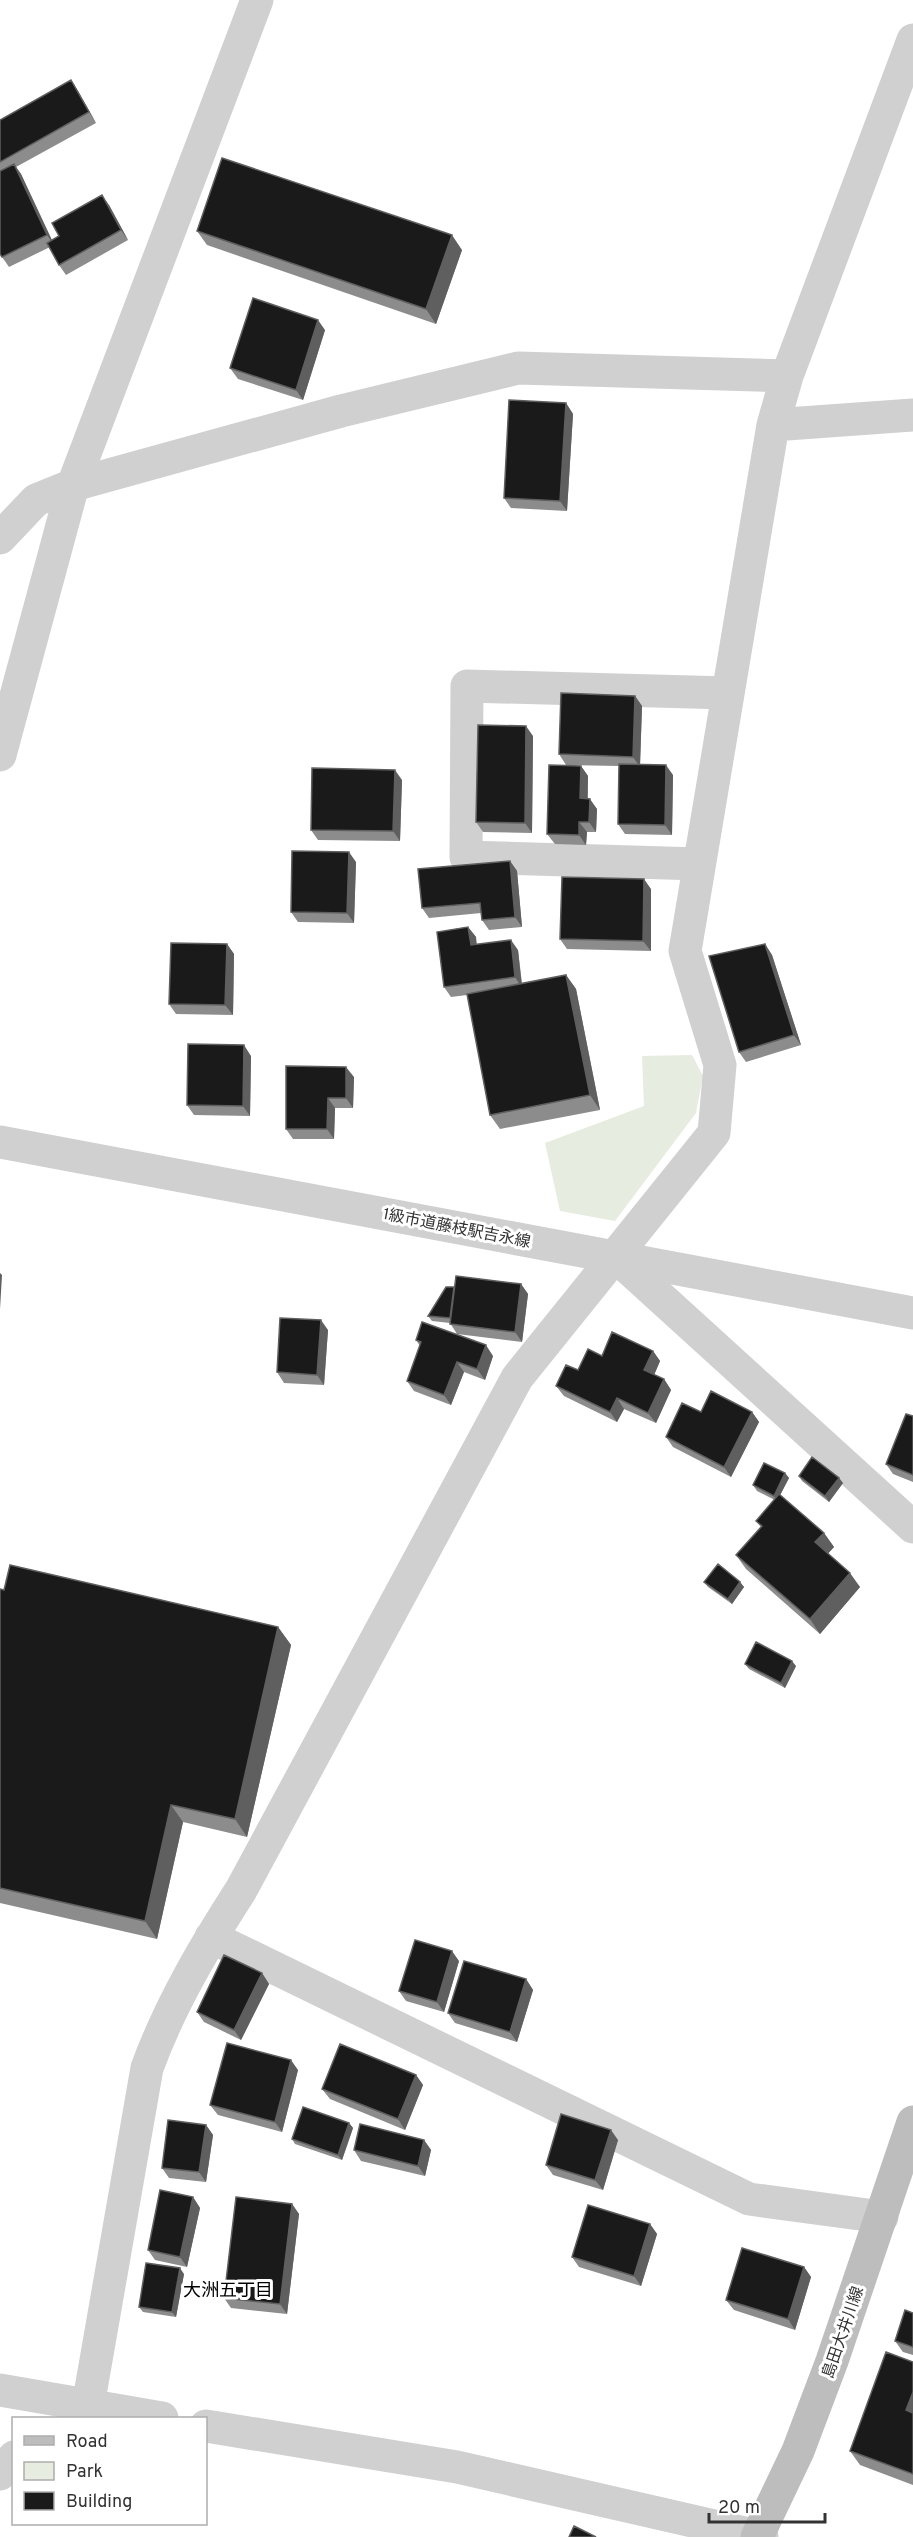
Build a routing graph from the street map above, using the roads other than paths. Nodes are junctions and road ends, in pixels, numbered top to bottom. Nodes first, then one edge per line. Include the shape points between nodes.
1 (257, 0) edge
2 (913, 40) edge
3 (787, 376) junction
4 (913, 415) edge
5 (773, 425) junction
6 (73, 484) junction
7 (0, 538) edge
8 (728, 693) junction
9 (0, 755) edge
10 (699, 864) junction
11 (0, 1142) edge
12 (615, 1256) junction
13 (913, 1313) edge
14 (913, 1527) edge
15 (211, 1937) junction
16 (913, 2122) edge
17 (882, 2217) junction
18 (0, 2391) edge
19 (62, 2408) edge
20 (152, 2417) edge
21 (207, 2426) edge
22 (12, 2459) edge
23 (0, 2474) edge
24 (759, 2536) edge

1 - 6 street
2 - 3 street
3 - 5 street
3 - 6 street via 518,368 341,411
4 - 5 street
5 - 8 street
6 - 7 street via 36,500
6 - 9 street
8 - 10 street
8 - 10 street via 467,686 466,857
10 - 12 street via 685,951 720,1065 714,1133
11 - 12 street, 1級市道藤枝駅吉永線
12 - 13 street, 1級市道藤枝駅吉永線
12 - 14 street
12 - 15 street via 517,1378 241,1890
15 - 17 street via 749,2199
15 - 19 street via 161,2029 147,2068
16 - 17 main road, 島田大井川線
17 - 24 main road, 島田大井川線 via 807,2428
18 - 19 street
19 - 20 street
21 - 24 street via 457,2467
22 - 23 street

